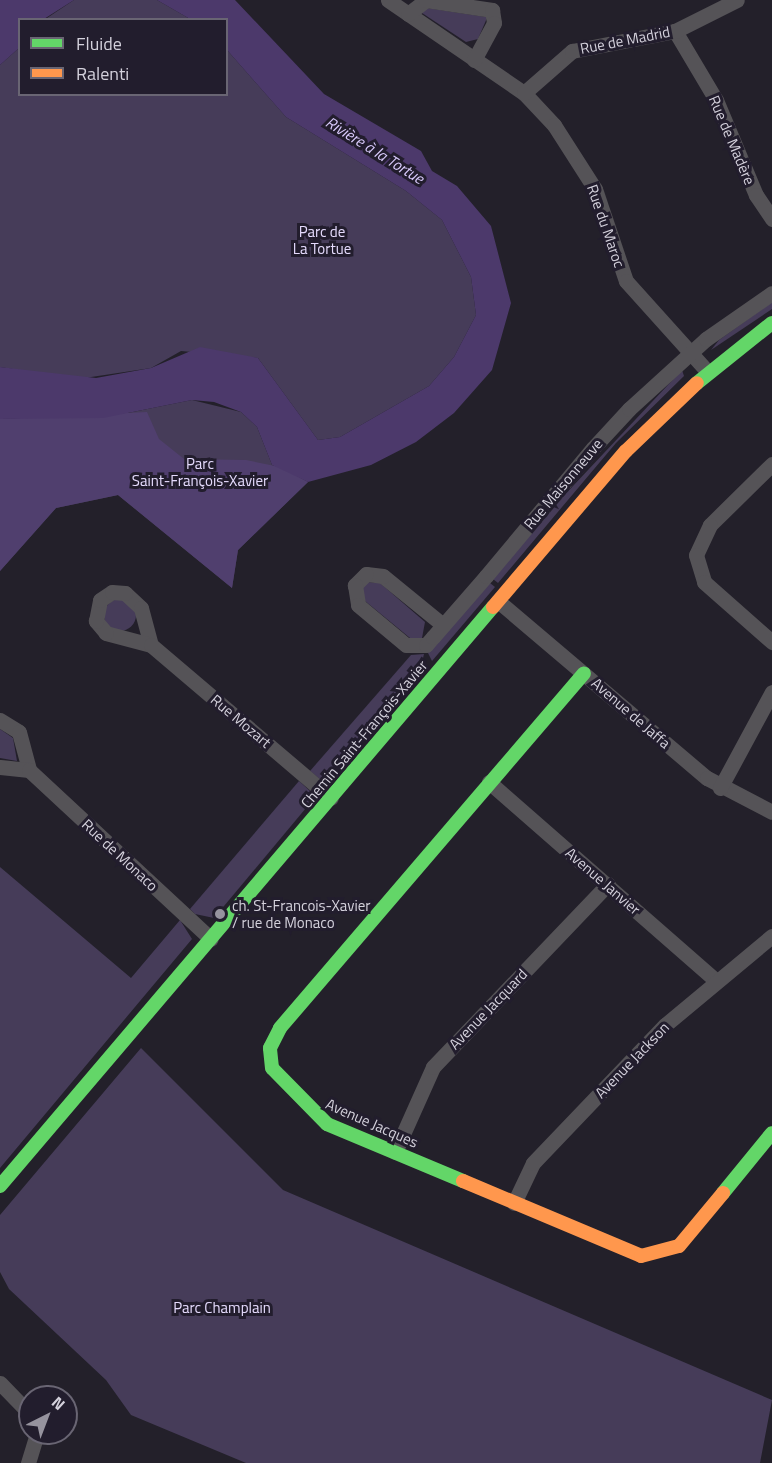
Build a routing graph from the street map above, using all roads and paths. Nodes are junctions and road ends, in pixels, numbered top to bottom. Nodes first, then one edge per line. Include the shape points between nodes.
1 (388, 0) edge
2 (737, 0) edge
3 (408, 14) junction
4 (675, 31) junction
5 (474, 60) junction
6 (524, 93) junction
7 (772, 219) edge
8 (772, 293) edge
9 (772, 323) edge
10 (691, 352) junction
11 (708, 372) junction
12 (772, 464) edge
13 (498, 601) junction
14 (443, 625) junction
15 (772, 642) edge
16 (151, 645) dead end
17 (584, 673) junction
18 (772, 692) edge
19 (0, 720) edge
20 (0, 767) edge
21 (28, 770) junction
22 (489, 782) junction
23 (720, 788) junction
24 (331, 798) junction
25 (772, 812) edge
26 (608, 884) junction
27 (772, 936) edge
28 (211, 939) junction
29 (716, 981) junction
30 (772, 1133) edge
31 (395, 1152) junction
32 (0, 1186) edge
33 (514, 1203) junction
34 (0, 1383) edge
35 (18, 1402) edge
36 (33, 1445) edge
37 (27, 1463) edge

1 - 3 street, Rue du Maroc
2 - 4 street, Rue de Madrid
3 - 5 street, Rue du Maroc
3 - 5 street via 426,0 494,11 494,24
4 - 6 street, Rue de Madrid via 572,51
4 - 7 street, Rue de Madère via 716,100 756,195
5 - 6 street, Rue du Maroc
6 - 10 street, Rue du Maroc via 564,137 588,176 630,286
8 - 10 street
9 - 11 street, Chemin Saint-François-Xavier
10 - 11 street, Rue du Maroc
10 - 14 street, Rue Maisonneuve via 618,421
11 - 13 street, Chemin Saint-François-Xavier via 626,451
12 - 15 street via 717,516 696,555 704,582
13 - 17 street, Avenue de Jaffa
13 - 24 street, Chemin Saint-François-Xavier
14 - 14 street, Rue Maisonneuve via 383,576 366,574 355,585 358,605 409,646 426,645
16 - 24 street, Rue Mozart
17 - 22 street, Avenue Jacques
17 - 23 street, Avenue de Jaffa
18 - 23 street
19 - 21 street via 19,732
20 - 21 street
21 - 28 street, Rue de Monaco
22 - 26 street, Avenue Janvier
22 - 31 street, Avenue Jacques via 271,1041 276,1075 315,1116
23 - 25 street, Avenue de Jaffa
24 - 28 street, Chemin Saint-François-Xavier
26 - 29 street, Avenue Janvier
26 - 31 street, Avenue Jacquard via 433,1067
27 - 29 street, Avenue Jackson
28 - 32 street, Chemin Saint-François-Xavier
29 - 33 street, Avenue Jackson via 665,1025 533,1163
30 - 33 street, Avenue Jacques via 684,1241 664,1254 636,1255
31 - 33 street, Avenue Jacques
34 - 35 street
36 - 37 street

